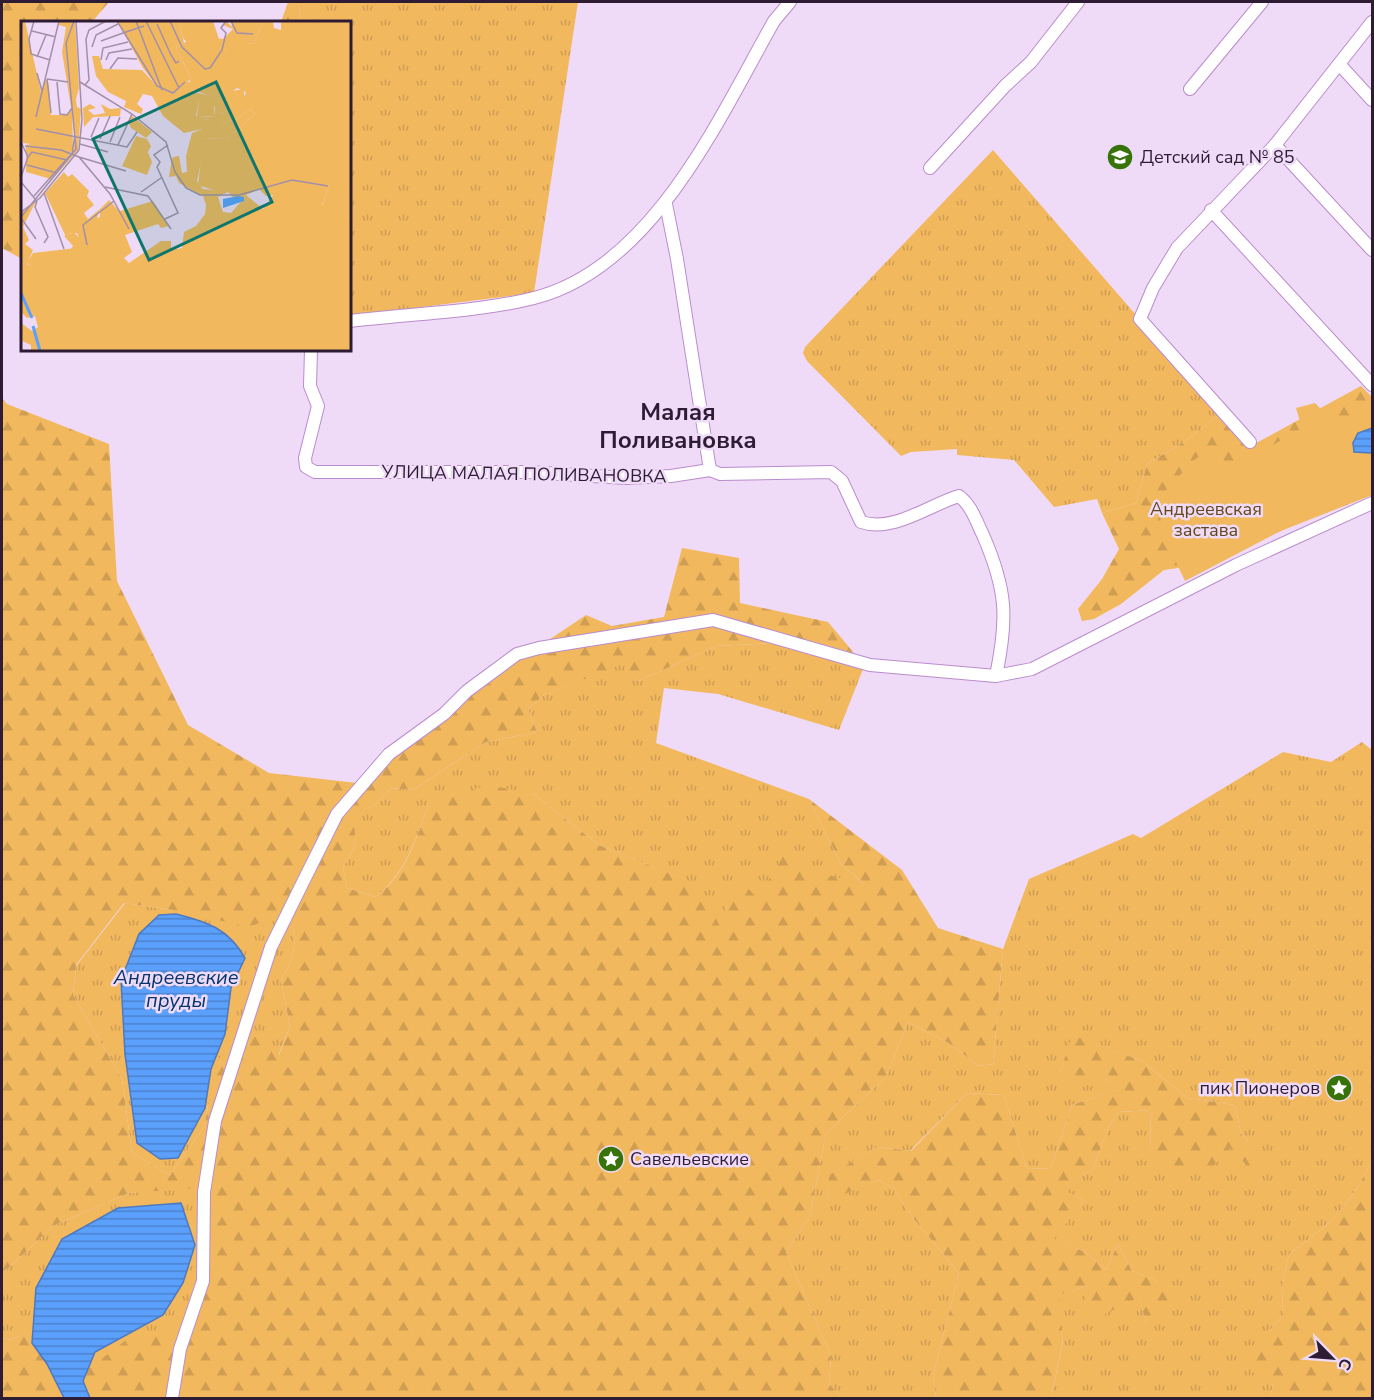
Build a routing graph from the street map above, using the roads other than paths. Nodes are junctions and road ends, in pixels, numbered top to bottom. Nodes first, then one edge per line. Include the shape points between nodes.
1 (789, 2) edge
2 (1078, 2) edge
3 (1262, 2) edge
4 (1372, 22) edge
5 (1340, 65) junction
6 (1190, 89) dead end
7 (1372, 100) edge
8 (1275, 145) junction
9 (930, 168) dead end
10 (666, 204) junction
11 (1211, 210) junction
12 (1372, 250) edge
13 (351, 321) edge
14 (311, 351) edge
15 (1372, 385) edge
16 (1250, 442) dead end
17 (710, 470) junction
18 (1372, 503) edge
19 (996, 676) junction
20 (172, 1398) edge

1 - 10 street
2 - 9 street via 1032,62
3 - 6 street
4 - 5 street
5 - 7 street
5 - 8 street
8 - 11 street
8 - 12 street
10 - 13 street via 629,243 599,267 537,297
10 - 17 street
11 - 15 street
11 - 16 street via 1177,248 1140,319
14 - 17 street, УЛИЦА МАЛАЯ ПОЛИВАНОВКА via 310,386 318,406 304,458 306,467 315,472 528,472 626,477
17 - 19 street, УЛИЦА МАЛАЯ ПОЛИВАНОВКА via 720,474 831,472 842,481 861,522 868,525 893,523 959,496 972,511 998,570 1004,600
18 - 19 street via 1236,565 1032,669
19 - 20 street via 870,665 713,620 517,654 389,754 337,814 271,946 253,997 215,1121 204,1192 203,1281 180,1349

